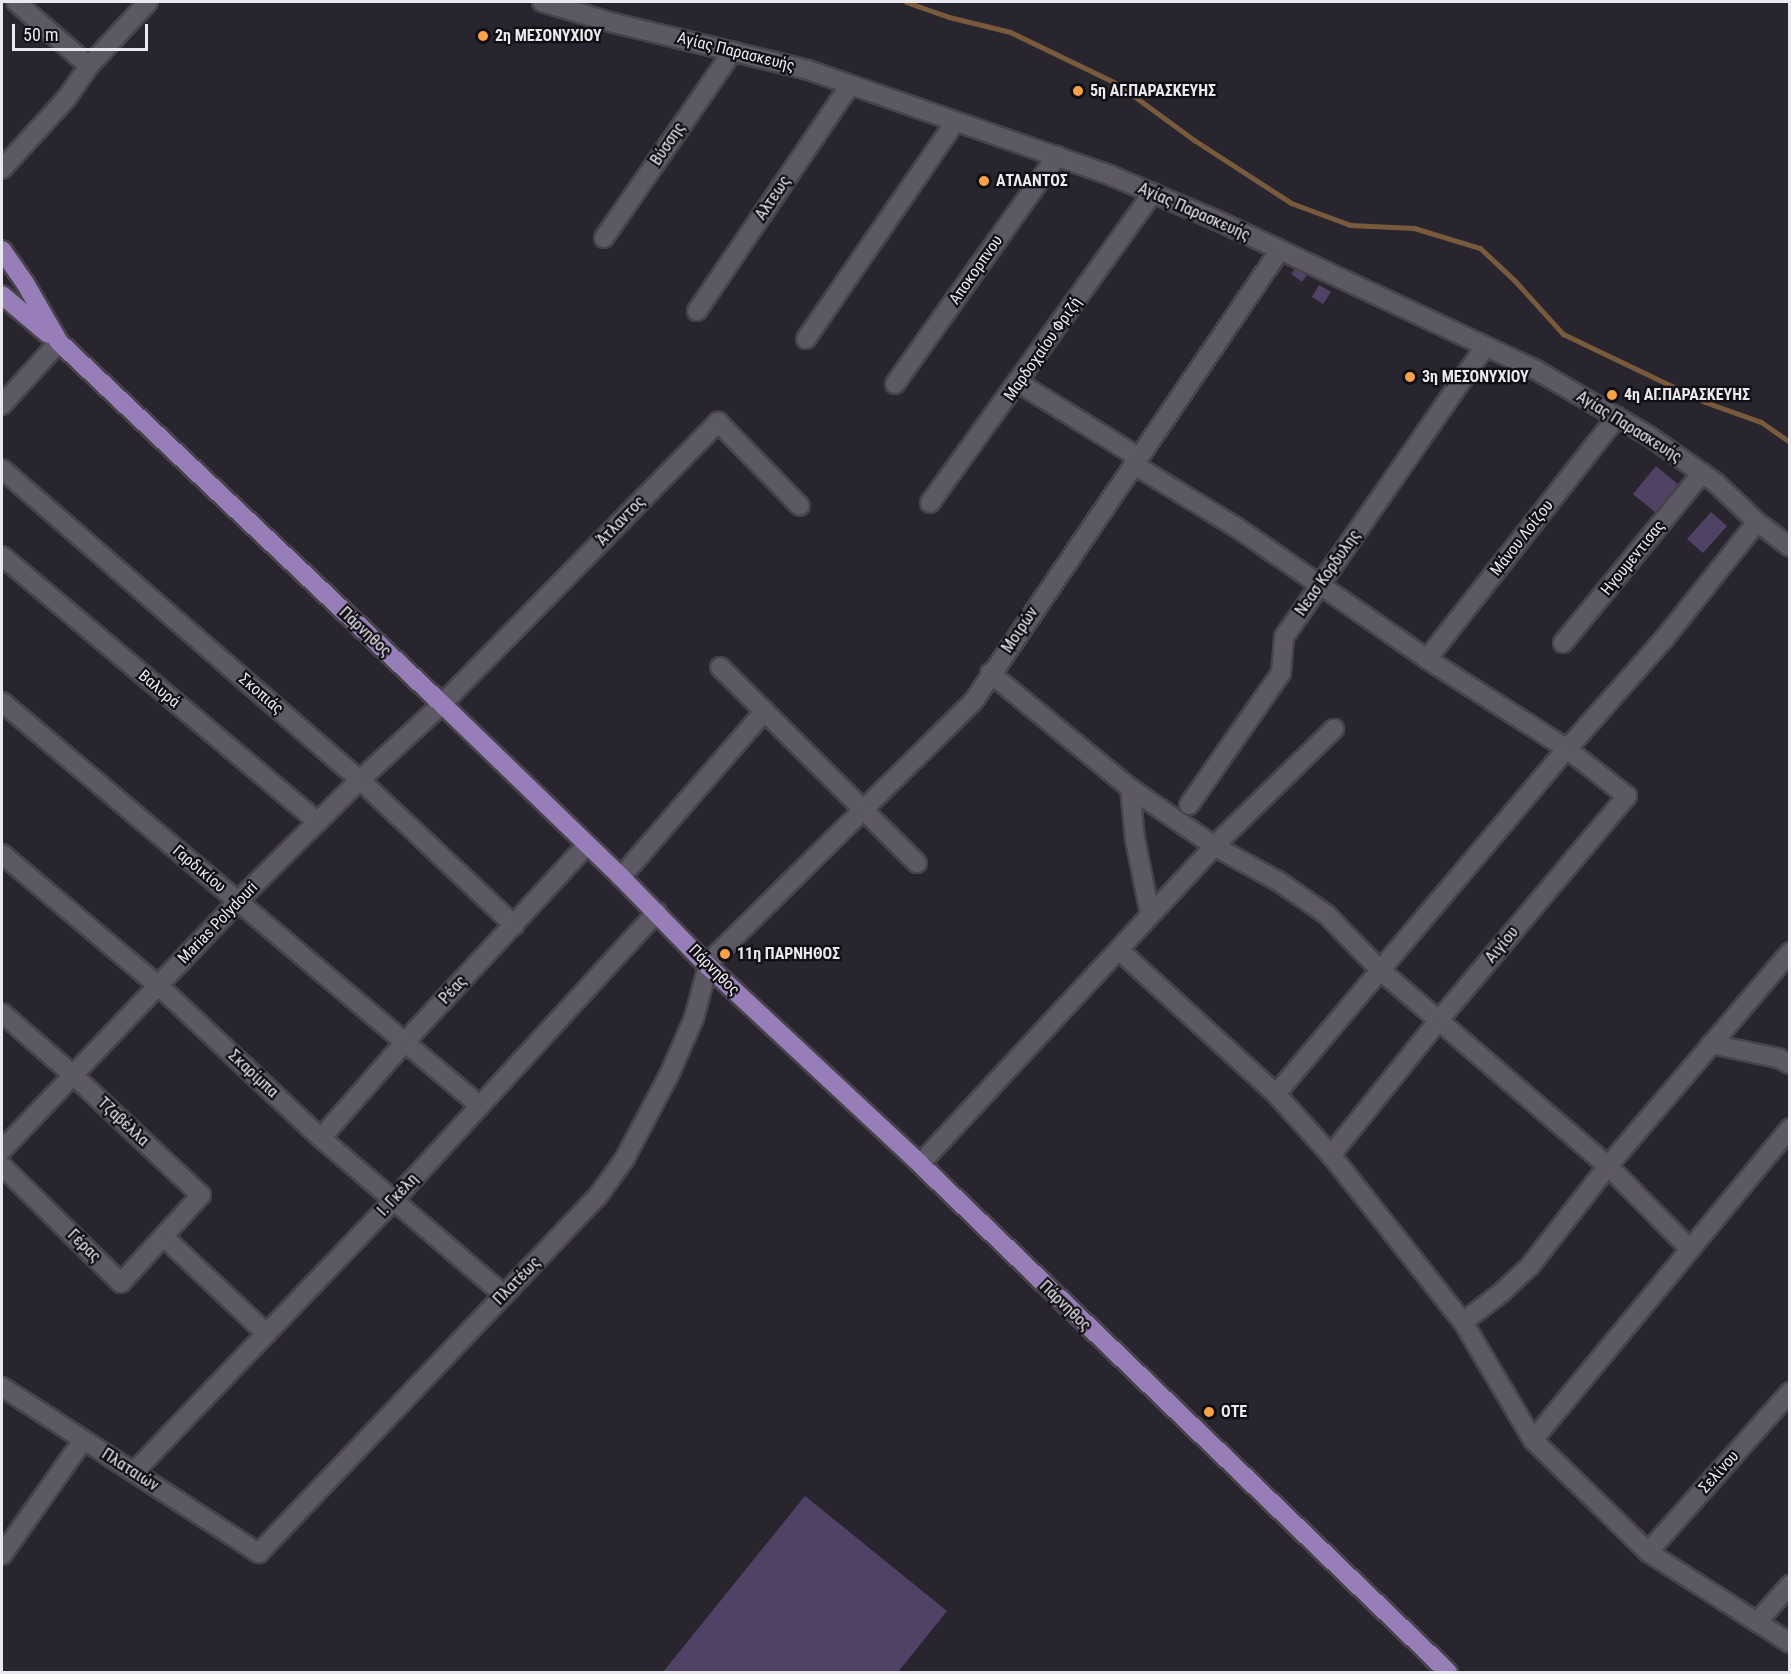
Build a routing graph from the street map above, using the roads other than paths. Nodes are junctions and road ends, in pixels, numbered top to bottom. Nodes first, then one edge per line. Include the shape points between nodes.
1 (16, 2) edge
2 (148, 2) edge
3 (542, 2) edge
4 (733, 51) junction
5 (89, 66) junction
6 (850, 85) junction
7 (955, 122) junction
8 (1057, 156) junction
9 (2, 169) edge
10 (1153, 193) junction
11 (604, 238) dead end
12 (2, 250) edge
13 (1280, 250) junction
14 (2, 295) edge
15 (696, 311) dead end
16 (806, 339) dead end
17 (59, 342) junction
18 (1485, 347) junction
19 (1019, 382) junction
20 (895, 384) dead end
21 (2, 405) edge
22 (1617, 417) junction
23 (1135, 460) junction
24 (2, 470) edge
25 (1702, 473) junction
26 (930, 503) dead end
27 (800, 506) dead end
28 (1757, 522) junction
29 (1790, 547) edge
30 (2, 556) edge
31 (1319, 586) junction
32 (1563, 643) dead end
33 (1427, 659) junction
34 (720, 667) dead end
35 (990, 673) junction
36 (2, 702) edge
37 (442, 704) junction
38 (765, 711) junction
39 (1334, 729) dead end
40 (1567, 749) junction
41 (360, 780) junction
42 (1130, 788) junction
43 (1189, 805) dead end
44 (863, 809) junction
45 (317, 821) junction
46 (587, 845) junction
47 (1214, 846) junction
48 (2, 854) edge
49 (917, 863) dead end
50 (621, 877) junction
51 (238, 901) junction
52 (657, 912) junction
53 (1150, 914) junction
54 (514, 925) junction
55 (1120, 951) junction
56 (1790, 952) edge
57 (708, 966) junction
58 (1380, 970) junction
59 (159, 986) junction
60 (2, 1013) edge
61 (1439, 1020) junction
62 (405, 1042) junction
63 (1711, 1044) junction
64 (1790, 1064) edge
65 (72, 1074) junction
66 (1276, 1094) junction
67 (479, 1105) junction
68 (1790, 1128) edge
69 (321, 1138) junction
70 (2, 1150) edge
71 (1331, 1155) junction
72 (920, 1164) junction
73 (2, 1166) edge
74 (1608, 1166) junction
75 (394, 1200) junction
76 (164, 1237) junction
77 (1690, 1249) junction
78 (504, 1295) junction
79 (1463, 1322) junction
80 (267, 1335) junction
81 (2, 1388) edge
82 (1790, 1392) edge
83 (83, 1440) junction
84 (1533, 1440) junction
85 (134, 1472) junction
86 (1648, 1552) junction
87 (259, 1553) joint
88 (2, 1555) edge
89 (1790, 1585) edge
90 (1757, 1622) junction
91 (1790, 1643) edge
92 (1448, 1672) edge

1 - 5 street
2 - 5 street
3 - 4 street, Αγίας Παρασκευής
4 - 6 street, Αγίας Παρασκευής
4 - 11 street, Βύσσης
5 - 9 street via 66,99
6 - 7 street, Αγίας Παρασκευής
6 - 15 street, Αλτεως
7 - 8 street, Αγίας Παρασκευής
7 - 16 street
8 - 10 street, Αγίας Παρασκευής
8 - 20 street, Αποκορπνου
10 - 13 street, Αγίας Παρασκευής
10 - 19 street, Μαρδοχαίου Φριζή
12 - 17 main road, Πάρνηθος
13 - 18 street, Αγίας Παρασκευής
13 - 23 street, Μοιρών
14 - 17 main road
17 - 21 street
17 - 37 main road, Πάρνηθος
18 - 22 street, Αγίας Παρασκευής via 1536,370
18 - 31 street, Νεασ Κορδυλης
19 - 23 street
19 - 26 street, Μαρδοχαίου Φριζή
22 - 25 street, Αγίας Παρασκευής
22 - 33 street, Μάνου Λοίζου
23 - 31 street
23 - 35 street, Μοιρών
24 - 41 street, Σκοπιάς
25 - 28 street, Αγίας Παρασκευής
25 - 32 street, Ηγουμεντισας
27 - 37 street, Άτλαντος via 718,422
28 - 29 street, Αγίας Παρασκευής
28 - 40 street via 1664,639
30 - 45 street, Βαλυρά
31 - 33 street
31 - 43 street, Νεασ Κορδυλης via 1284,637 1281,673
33 - 40 street
34 - 38 street
35 - 42 street
35 - 44 street, Μοιρών via 973,702
36 - 51 street, Γαρδικίου
37 - 41 street, Marias Polydouri
37 - 46 main road, Πάρνηθος
38 - 44 street
38 - 50 street
39 - 47 street
40 - 58 street
40 - 61 street, Αιγίου via 1627,796
41 - 45 street, Marias Polydouri
41 - 54 street, Σκοπιάς
42 - 47 street
42 - 53 street via 1135,839
44 - 49 street
44 - 57 street, Μοιρών
45 - 51 street, Marias Polydouri
46 - 50 main road, Πάρνηθος
46 - 54 street, Ρέας
47 - 53 street
47 - 58 street via 1278,881 1326,914
48 - 59 street, Σκαρίμπα
50 - 52 main road, Πάρνηθος
51 - 59 street, Marias Polydouri
51 - 62 street, Γαρδικίου
52 - 57 main road, Πάρνηθος
52 - 67 street, Ι. Γκέλη
53 - 55 street
54 - 62 street, Ρέας
55 - 66 street
55 - 72 street
56 - 63 street
57 - 72 main road, Πάρνηθος
57 - 78 street, Πλατέως via 694,1018 670,1073 619,1168 598,1196
58 - 61 street
58 - 66 street
59 - 65 street, Marias Polydouri
59 - 69 street, Σκαρίμπα
60 - 65 street, Τζαβέλλα
61 - 71 street, Αιγίου
61 - 74 street
62 - 67 street, Γαρδικίου
62 - 69 street, Ρέας
63 - 64 street
63 - 74 street
65 - 70 street, Marias Polydouri
65 - 76 street, Τζαβέλλα via 201,1195
66 - 71 street
67 - 75 street, Ι. Γκέλη
68 - 77 street
69 - 75 street, Σκαρίμπα
71 - 79 street
72 - 92 main road, Πάρνηθος
73 - 76 street, Γέρας via 121,1283
74 - 77 street
74 - 79 street via 1530,1266
75 - 78 street, Σκαρίμπα
75 - 80 street, Ι. Γκέλη
76 - 80 street
77 - 84 street
78 - 87 street, Πλατέως
79 - 84 street
80 - 85 street, Ι. Γκέλη
81 - 83 street, Πλαταιών
82 - 86 street, Σελίνου
83 - 85 street, Πλαταιών
83 - 88 street
84 - 86 street
85 - 87 street, Πλαταιών
86 - 90 street
89 - 90 street
90 - 91 street

